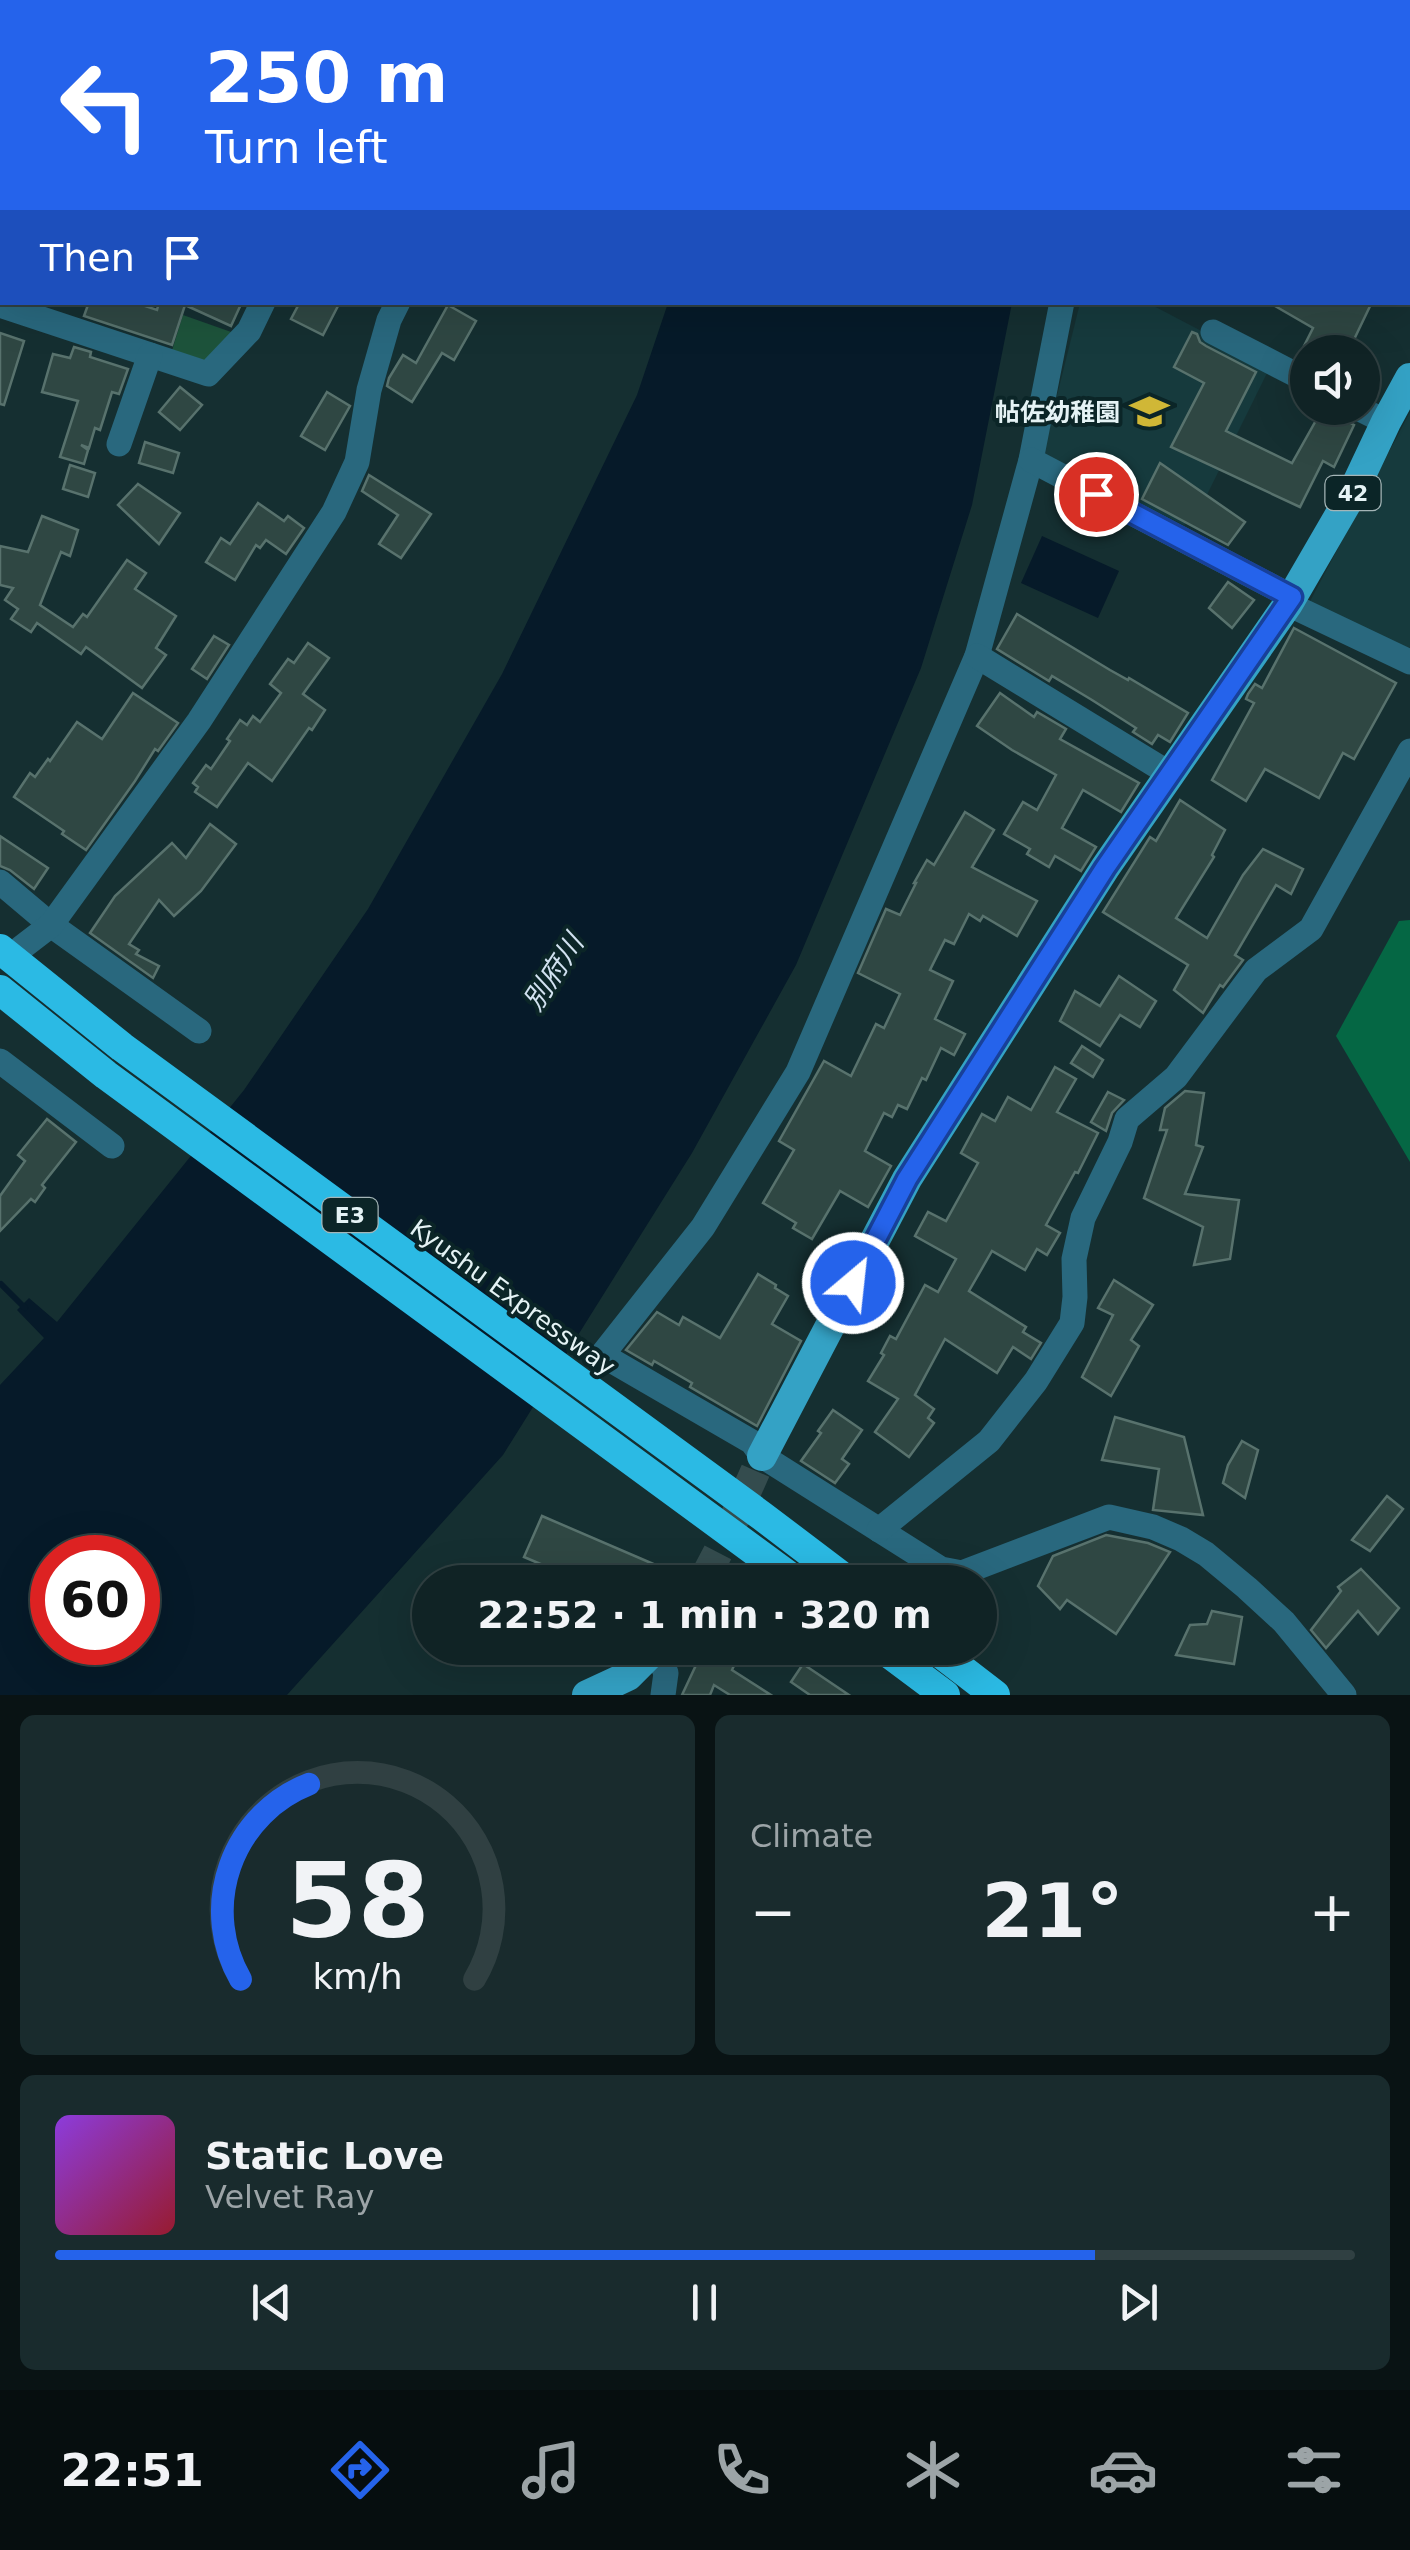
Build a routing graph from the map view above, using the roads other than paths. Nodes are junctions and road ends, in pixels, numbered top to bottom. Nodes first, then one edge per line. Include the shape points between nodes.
1 (3, 305) edge
2 (262, 305) edge
3 (396, 305) edge
4 (1061, 305) edge
5 (1212, 332) dead end
6 (150, 354) junction
7 (1290, 372) edge
8 (1410, 378) edge
9 (1380, 419) edge
10 (1386, 422) junction
11 (119, 444) dead end
12 (1030, 460) junction
13 (1290, 600) junction
14 (977, 656) junction
15 (1410, 662) edge
16 (1410, 750) edge
17 (1170, 774) junction
18 (0, 882) edge
19 (51, 926) junction
20 (10, 948) edge
21 (0, 990) edge
22 (198, 1031) dead end
23 (0, 1061) edge
24 (112, 1146) dead end
25 (762, 1456) junction
26 (878, 1530) junction
27 (773, 1565) edge
28 (827, 1565) edge
29 (639, 1665) edge
30 (663, 1665) edge
31 (905, 1665) edge
32 (956, 1665) edge
33 (587, 1695) edge
34 (664, 1695) edge
35 (945, 1695) edge
36 (995, 1695) edge
37 (1344, 1695) edge

1 - 6 street
2 - 6 street via 249,331 208,374
3 - 19 street via 369,390 358,462 334,512 199,721
4 - 12 street
5 - 7 street
6 - 11 street
8 - 10 main road, 42
9 - 10 street
10 - 13 main road, 42
12 - 13 street
12 - 14 street
13 - 15 street
13 - 17 main road, 42
14 - 17 street
14 - 25 street via 798,1072 703,1227 602,1355 752,1442
16 - 26 street via 1310,928 1256,970 1176,1077 1127,1119 1084,1218 1074,1259 1072,1324 1036,1380 989,1440
17 - 25 main road, 42 via 907,1179
18 - 19 street
19 - 20 street
19 - 22 street
20 - 28 highway, Kyushu Expressway / E3 via 122,1047
21 - 27 highway, E3
23 - 24 street
25 - 26 street
26 - 37 street via 941,1569 962,1573 1109,1517 1153,1527 1206,1554 1247,1588
29 - 33 main road
30 - 34 street
31 - 35 highway
32 - 36 highway

